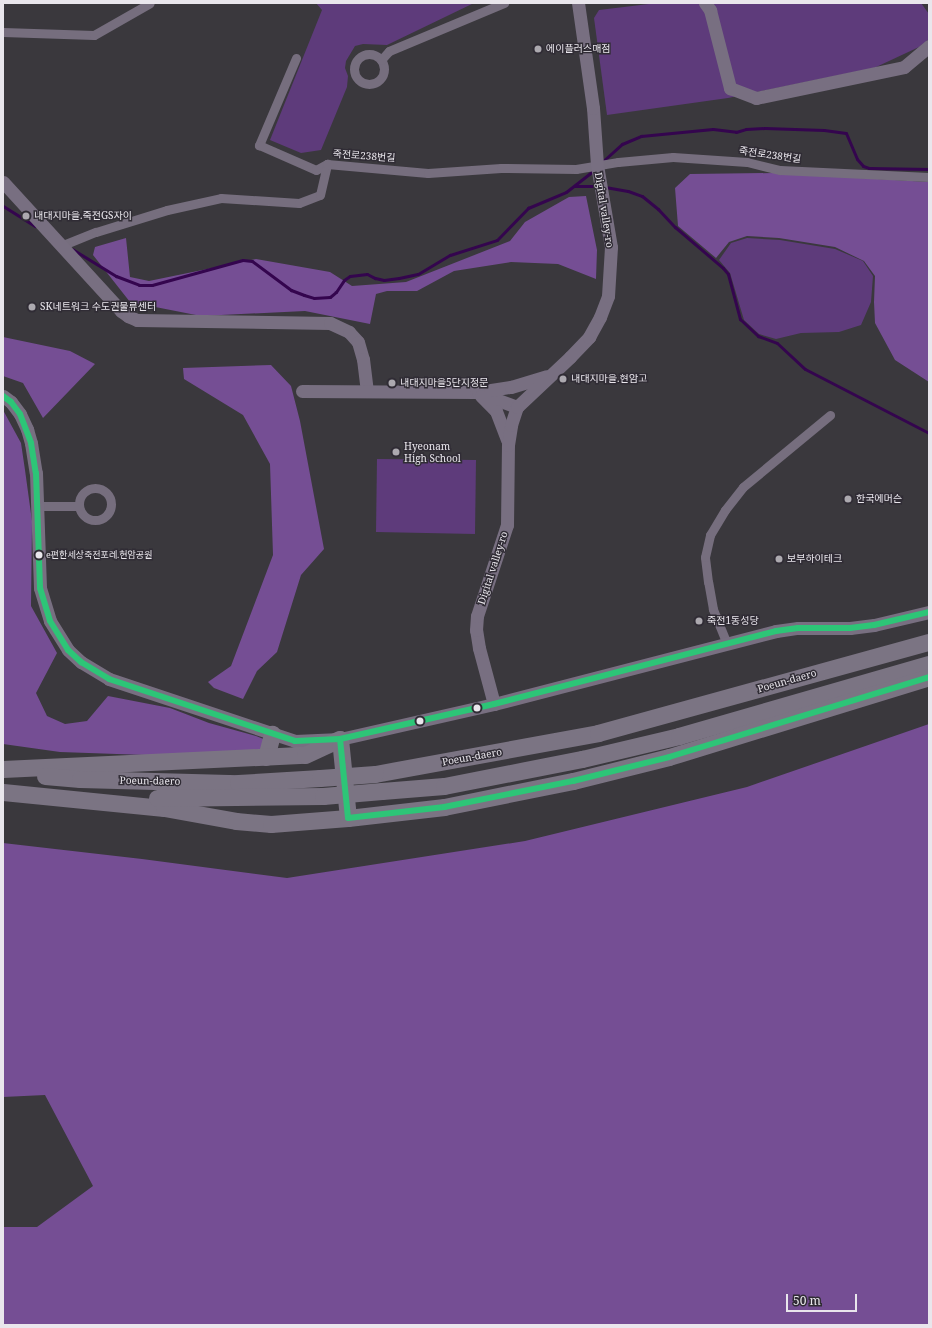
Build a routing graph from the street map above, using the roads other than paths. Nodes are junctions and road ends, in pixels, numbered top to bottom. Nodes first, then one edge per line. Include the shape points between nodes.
1 (150, 3) edge
2 (504, 3) edge
3 (578, 3) edge
4 (705, 3) edge
5 (3, 32) edge
6 (929, 46) edge
7 (296, 58) dead end
8 (381, 60) dead end
9 (327, 164) junction
10 (598, 165) junction
11 (929, 177) edge
12 (3, 182) edge
13 (66, 244) junction
14 (551, 375) junction
15 (302, 391) dead end
16 (367, 391) junction
17 (476, 392) junction
18 (3, 396) edge
19 (517, 407) junction
20 (830, 415) dead end
21 (508, 445) junction
22 (37, 506) junction
23 (80, 506) junction
24 (929, 612) edge
25 (929, 642) edge
26 (727, 644) junction
27 (929, 664) edge
28 (929, 677) edge
29 (494, 704) junction
30 (272, 734) junction
31 (340, 739) junction
32 (266, 757) junction
33 (3, 769) edge
34 (3, 773) edge
35 (3, 792) edge
36 (348, 818) junction

1 - 5 street via 94,35
2 - 8 street via 389,51
3 - 10 street, Digital valley-ro via 593,108
4 - 6 street via 710,10 730,88 756,98 904,67
7 - 9 street via 259,145 316,170
9 - 10 street, 죽전로238번길 via 428,173 501,168 576,169
9 - 13 street, 죽전로238번길 via 320,195 299,202 221,198 167,210
10 - 11 street, 죽전로238번길 via 673,157 747,162 780,170
10 - 14 street, Digital valley-ro via 611,247 608,296 589,337
12 - 13 street
13 - 16 street via 121,311 137,320 330,323 348,332 358,342
14 - 17 street via 511,387
14 - 19 street, Digital valley-ro
15 - 16 street
16 - 17 street
17 - 19 street
17 - 21 street via 496,411
18 - 22 street via 11,402 27,428 36,472
19 - 21 street, Digital valley-ro
20 - 26 street via 743,487 710,535 706,558 708,582 713,609
21 - 29 street, Digital valley-ro via 507,525 477,616 476,630
22 - 23 street
22 - 30 street via 40,588 44,605 58,636 68,650 81,662 110,679
23 - 23 street via 84,515 93,520 107,515 111,506 109,497 93,485 85,492
24 - 26 street via 850,628 798,628 776,631
25 - 34 highway, Poeun-daero, bridge via 598,733 375,774 238,783 80,779
26 - 29 street
27 - 35 highway, Poeun-daero, bridge via 679,736 590,757 444,786 323,796 174,798
28 - 36 highway via 669,757 573,781 444,807
29 - 31 street
30 - 31 street via 295,741
30 - 32 highway
31 - 32 highway via 305,755
31 - 36 highway
32 - 33 highway
35 - 36 highway via 164,808 236,821 271,824

